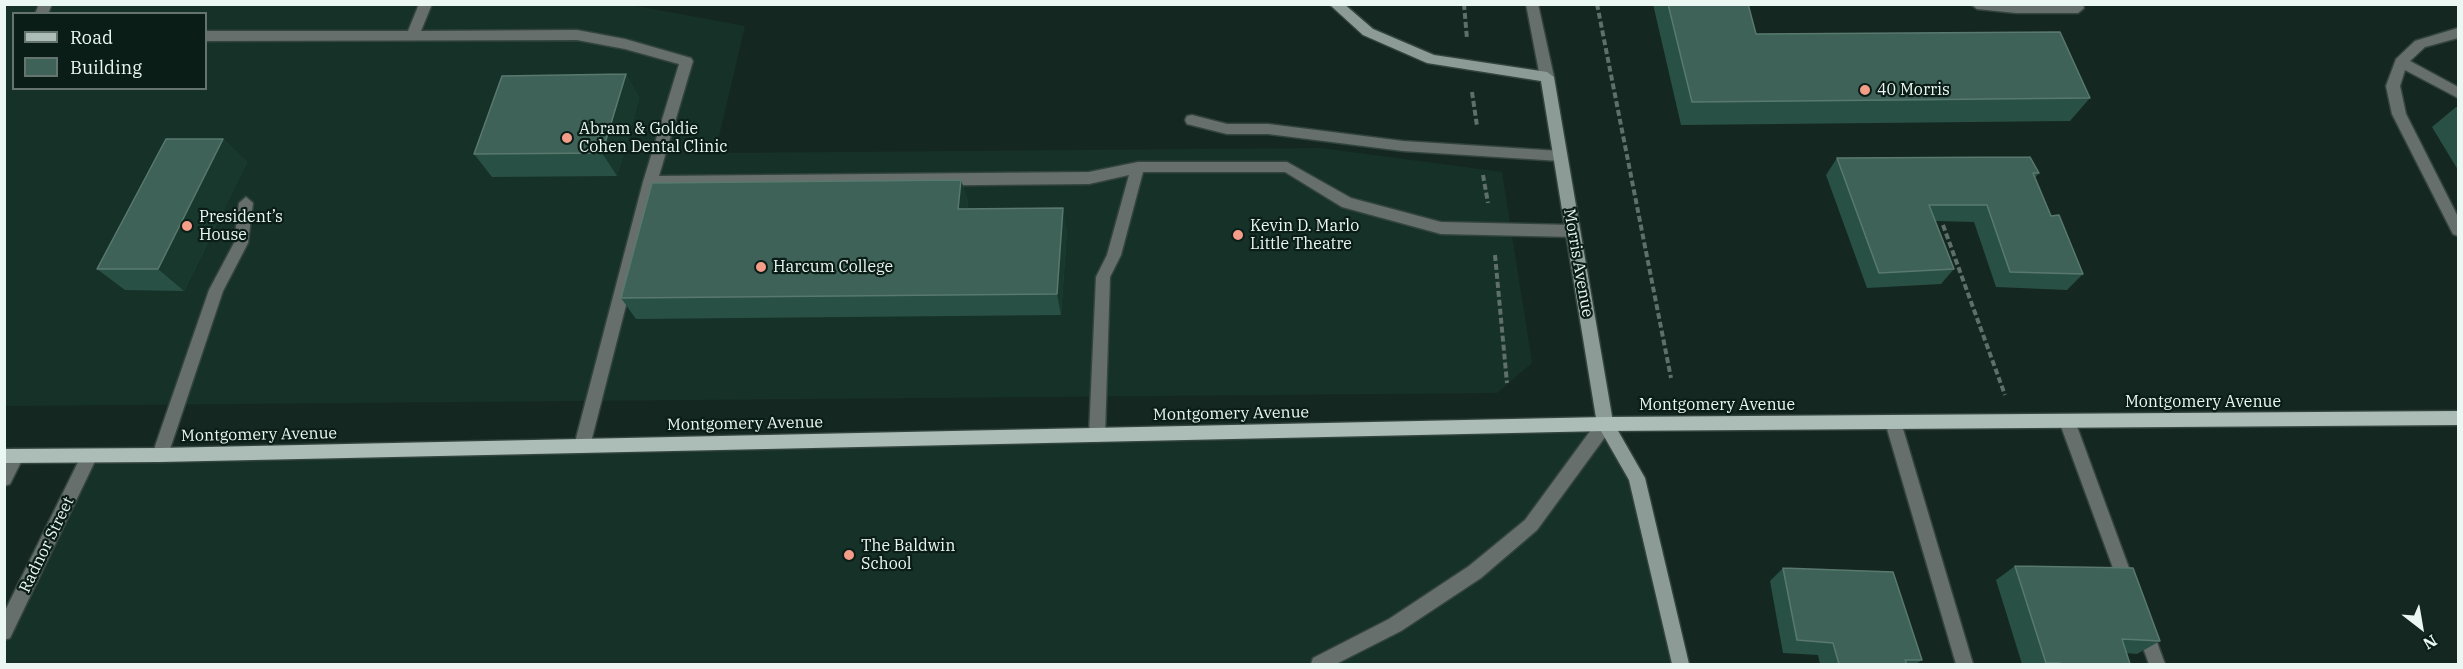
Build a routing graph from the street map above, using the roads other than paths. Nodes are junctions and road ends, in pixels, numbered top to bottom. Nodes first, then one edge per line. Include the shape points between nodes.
1 (426, 4) edge
2 (1335, 4) edge
3 (1532, 4) edge
4 (1977, 4) edge
5 (2078, 8) dead end
6 (2458, 33) edge
7 (413, 35) junction
8 (207, 36) edge
9 (2401, 62) junction
10 (1547, 77) junction
11 (2458, 93) edge
12 (1192, 120) dead end
13 (1560, 156) junction
14 (1138, 167) junction
15 (650, 182) junction
16 (246, 203) dead end
17 (2458, 230) edge
18 (1573, 231) junction
19 (2458, 418) edge
20 (2067, 421) junction
21 (1893, 422) junction
22 (1605, 423) junction
23 (1097, 435) junction
24 (582, 446) junction
25 (160, 455) junction
26 (10, 456) edge
27 (89, 457) junction
28 (4, 479) edge
29 (4, 632) edge
30 (1319, 664) edge
31 (1681, 664) edge
32 (1965, 664) edge
33 (2157, 664) edge

1 - 7 street
2 - 10 street via 1368,32 1432,60
3 - 10 street
4 - 5 street
6 - 9 street via 2420,44
7 - 8 street
7 - 15 street via 577,35 686,61
9 - 11 street
9 - 17 street via 2394,86 2399,114
10 - 13 street, Morris Avenue
12 - 13 street via 1227,129 1268,129 1403,146
13 - 18 street, Morris Avenue
14 - 15 street via 1089,178
14 - 18 street via 1287,167 1347,203 1441,228
14 - 23 street via 1114,255 1103,277
15 - 24 street
16 - 25 street via 241,243 216,290
18 - 22 street, Morris Avenue
19 - 20 main road, Montgomery Avenue
20 - 21 main road, Montgomery Avenue
20 - 33 street
21 - 22 main road, Montgomery Avenue
21 - 32 street
22 - 23 main road, Montgomery Avenue
22 - 30 street via 1523,532 1474,572 1395,625
22 - 31 street, Morris Avenue via 1637,478
23 - 24 main road, Montgomery Avenue
24 - 25 main road, Montgomery Avenue
25 - 27 main road, Montgomery Avenue
26 - 27 main road, Montgomery Avenue
26 - 28 street
27 - 29 street, Radnor Street

